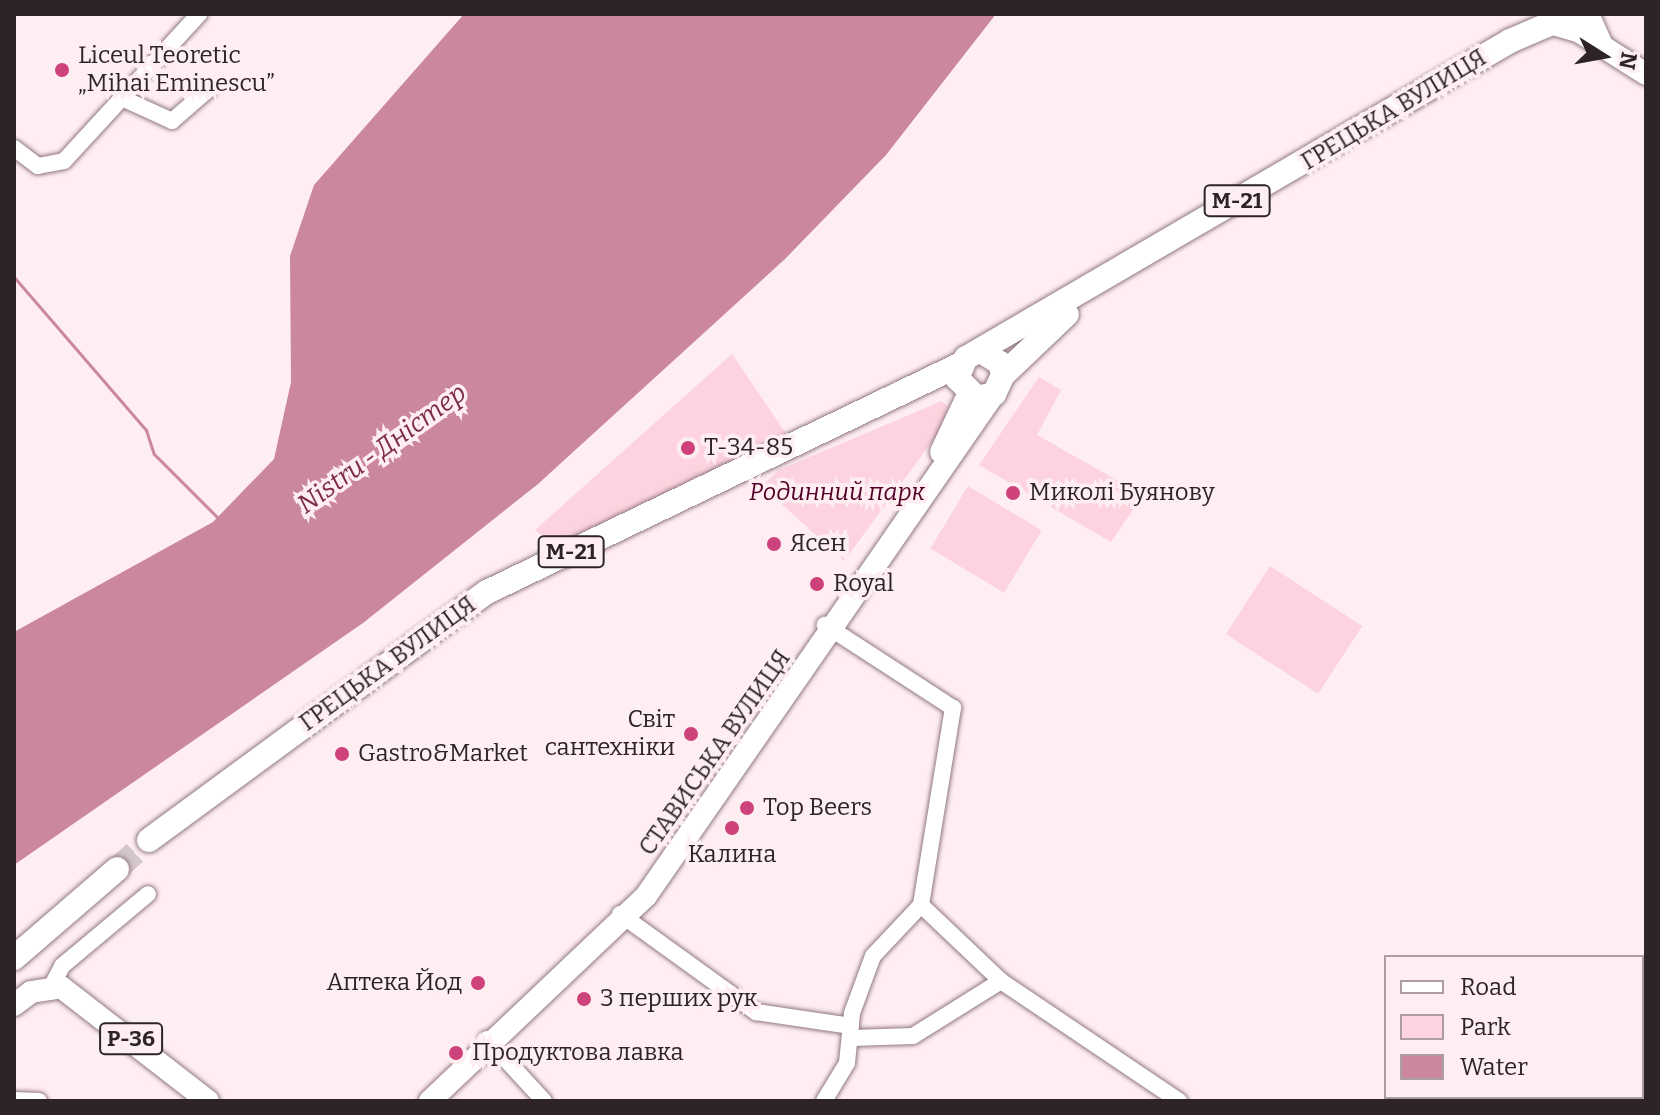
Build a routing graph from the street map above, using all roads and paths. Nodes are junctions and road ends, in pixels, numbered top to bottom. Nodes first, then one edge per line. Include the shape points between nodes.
1 (199, 14) edge
2 (1570, 18) edge
3 (1527, 34) junction
4 (1602, 45) junction
5 (1646, 74) edge
6 (210, 88) dead end
7 (124, 99) junction
8 (14, 148) edge
9 (1100, 283) junction
10 (984, 353) junction
11 (959, 365) junction
12 (999, 385) junction
13 (909, 393) junction
14 (967, 394) junction
15 (829, 627) junction
16 (149, 840) tunnel mouth
17 (117, 869) tunnel mouth
18 (148, 894) dead end
19 (921, 905) junction
20 (623, 917) junction
21 (15, 961) edge
22 (1001, 981) junction
23 (50, 989) junction
24 (14, 1005) edge
25 (852, 1032) junction
26 (487, 1039) junction
27 (14, 1100) edge
28 (39, 1101) edge
29 (186, 1101) edge
30 (208, 1101) edge
31 (419, 1101) edge
32 (430, 1101) edge
33 (544, 1101) edge
34 (824, 1101) edge
35 (1179, 1101) edge

1 - 7 street
2 - 3 highway, ГРЕЦЬКА ВУЛИЦЯ / М-21
2 - 4 main road
2 - 4 main road
3 - 4 main road
3 - 9 highway, ГРЕЦЬКА ВУЛИЦЯ / М-21
4 - 5 main road
6 - 7 street via 172,121
7 - 8 street via 88,140 47,167
9 - 10 highway, ГРЕЦЬКА ВУЛИЦЯ / М-21
9 - 12 highway, ГРЕЦЬКА ВУЛИЦЯ / М-21
10 - 11 highway, М-21
10 - 12 highway via 1000,363
11 - 13 highway, ГРЕЦЬКА ВУЛИЦЯ / М-21
11 - 14 highway
12 - 14 highway, М-21
12 - 15 main road, СТАВИСЬКА ВУЛИЦЯ
13 - 14 highway, ГРЕЦЬКА ВУЛИЦЯ / М-21
13 - 16 highway, ГРЕЦЬКА ВУЛИЦЯ / М-21 via 487,592
14 - 15 main road, СТАВИСЬКА ВУЛИЦЯ via 949,440
15 - 19 street via 953,708
15 - 20 main road, СТАВИСЬКА ВУЛИЦЯ
17 - 21 highway
18 - 23 street via 62,966
19 - 22 street
19 - 25 street via 873,956
20 - 25 street via 756,1012
20 - 26 main road, СТАВИСЬКА ВУЛИЦЯ
20 - 31 main road, СТАВИСЬКА ВУЛИЦЯ
22 - 25 street via 913,1036
22 - 35 street
23 - 24 main road
23 - 29 main road, Р-36
23 - 30 main road, Р-36 via 61,987 83,1000
25 - 34 street
26 - 32 main road, СТАВИСЬКА ВУЛИЦЯ
26 - 33 street
27 - 28 street

